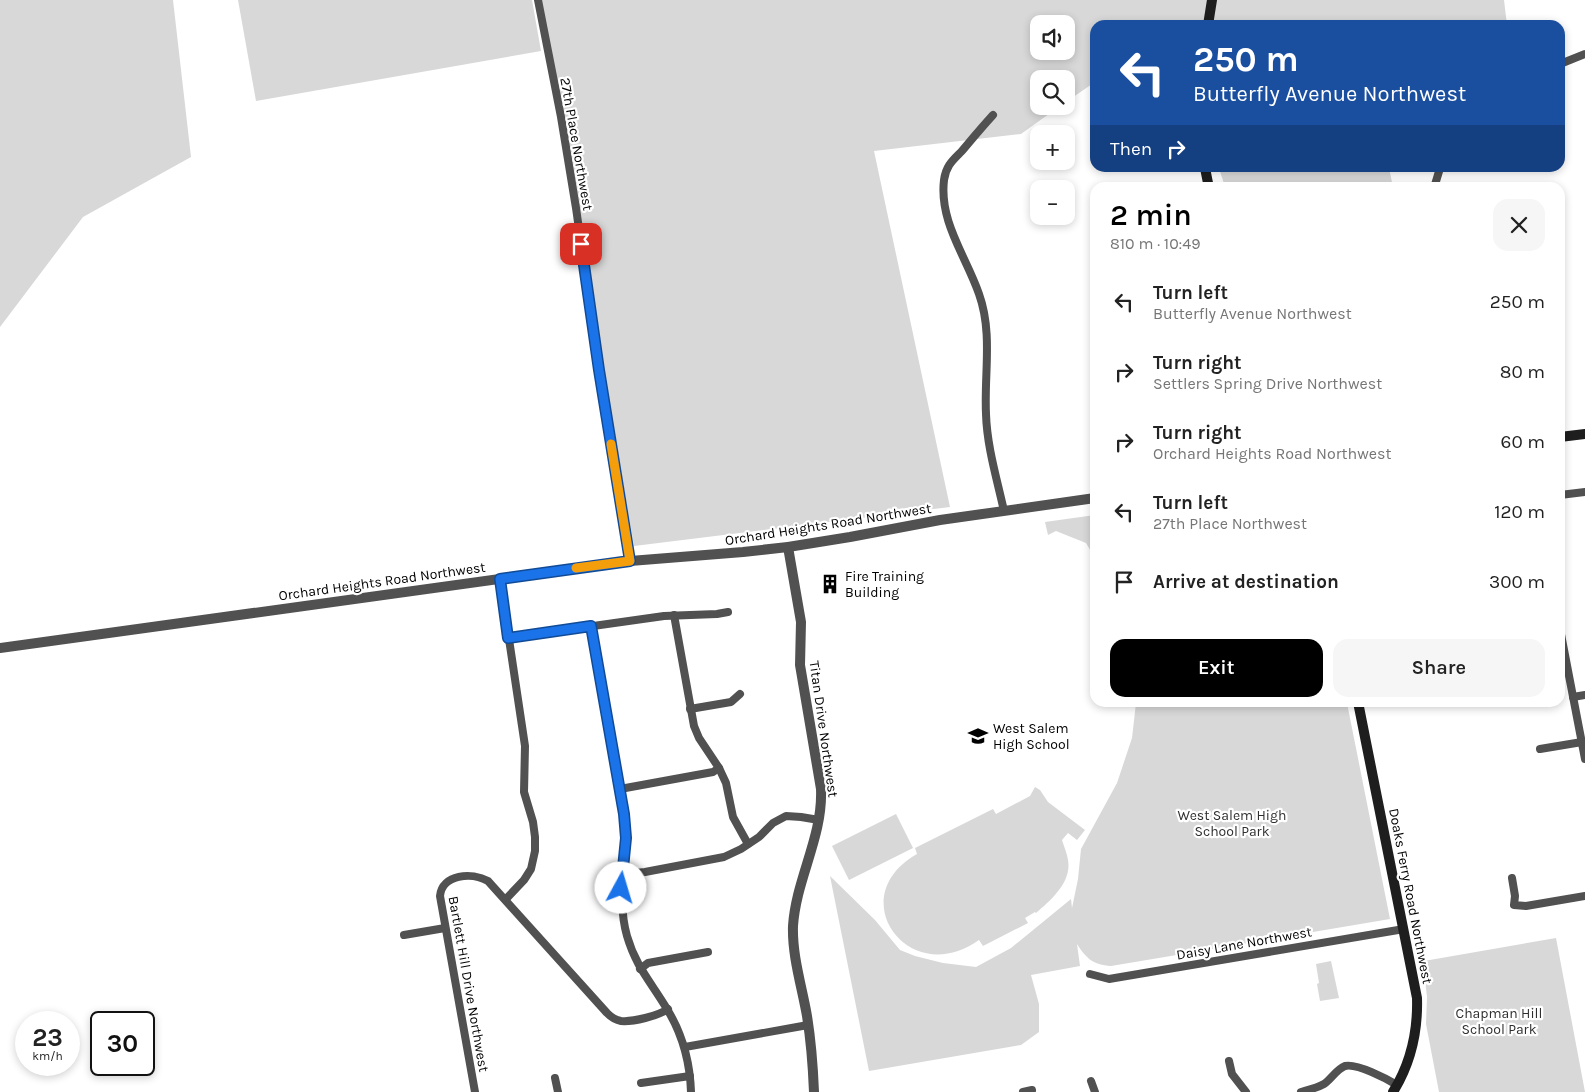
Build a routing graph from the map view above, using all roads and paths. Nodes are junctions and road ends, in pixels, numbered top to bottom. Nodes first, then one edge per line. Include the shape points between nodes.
1 (538, 0) edge
2 (1212, 0) edge
3 (1209, 20) edge
4 (1585, 54) edge
5 (1565, 62) edge
6 (993, 114) dead end
7 (1585, 434) edge
8 (1565, 436) edge
9 (1585, 492) edge
10 (1565, 494) edge
11 (1090, 499) edge
12 (1004, 511) junction
13 (788, 547) junction
14 (630, 561) junction
15 (500, 579) junction
16 (728, 612) dead end
17 (674, 615) junction
18 (591, 626) junction
19 (508, 638) junction
20 (0, 648) edge
21 (1565, 655) edge
22 (740, 694) dead end
23 (1585, 695) edge
24 (1573, 697) junction
25 (1359, 707) edge
26 (690, 709) junction
27 (1582, 742) junction
28 (1540, 749) dead end
29 (1585, 759) edge
30 (719, 768) junction
31 (620, 789) junction
32 (819, 820) junction
33 (748, 844) junction
34 (623, 872) junction
35 (1512, 878) dead end
36 (1585, 896) edge
37 (506, 900) junction
38 (445, 928) junction
39 (1404, 929) junction
40 (404, 935) dead end
41 (708, 952) dead end
42 (640, 969) junction
43 (1090, 974) dead end
44 (668, 1009) junction
45 (808, 1025) junction
46 (685, 1047) junction
47 (1229, 1061) dead end
48 (690, 1076) junction
49 (555, 1078) dead end
50 (1091, 1082) dead end
51 (641, 1084) dead end
52 (1395, 1088) edge
53 (1032, 1090) dead end
54 (475, 1092) edge
55 (558, 1092) edge
56 (691, 1092) edge
57 (814, 1092) edge
58 (1024, 1092) edge
59 (1094, 1092) edge
60 (1246, 1092) edge
61 (1301, 1092) edge

1 - 14 street, 27th Place Northwest via 573,190
2 - 3 main road
4 - 5 street
6 - 12 street via 951,160 946,170 943,198 950,226 984,314 988,358 987,429
7 - 8 main road
9 - 10 street
11 - 12 street, Orchard Heights Road Northwest
12 - 13 street, Orchard Heights Road Northwest
13 - 14 street, Orchard Heights Road Northwest
13 - 32 street, Titan Drive Northwest via 801,622 800,665 821,789
14 - 15 street, Orchard Heights Road Northwest
15 - 19 street
15 - 20 street, Orchard Heights Road Northwest
16 - 17 street
17 - 18 street
17 - 26 street
18 - 19 street
18 - 31 street
19 - 37 street via 525,746 524,792 533,822 535,851 524,880
21 - 24 street
22 - 26 street via 731,702
23 - 24 street
24 - 27 street
25 - 39 main road, Doaks Ferry Road Northwest
26 - 30 street via 699,738
27 - 28 street
27 - 29 street
30 - 31 street via 713,772
30 - 33 street via 726,783 732,817
31 - 34 street via 626,838
32 - 33 street via 786,816
32 - 45 street, Titan Drive Northwest via 794,924 794,948
33 - 34 street via 713,860 645,872
34 - 42 street via 621,888 626,934
35 - 36 street via 1514,905 1526,906
37 - 38 street, Bartlett Hill Drive Northwest via 480,877 451,879 440,889
37 - 44 street via 614,1019 622,1021 651,1016
38 - 40 street
38 - 54 street, Bartlett Hill Drive Northwest
39 - 43 street, Daisy Lane Northwest via 1108,979
39 - 52 main road, Doaks Ferry Road Northwest via 1418,1013 1412,1050
41 - 42 street via 648,963
42 - 44 street
44 - 46 street
45 - 46 street
45 - 57 street, Titan Drive Northwest
46 - 48 street
47 - 60 street via 1232,1074
48 - 51 street
48 - 56 street
49 - 55 street
50 - 59 street
52 - 61 street via 1385,1078 1347,1066 1324,1084
53 - 58 street

